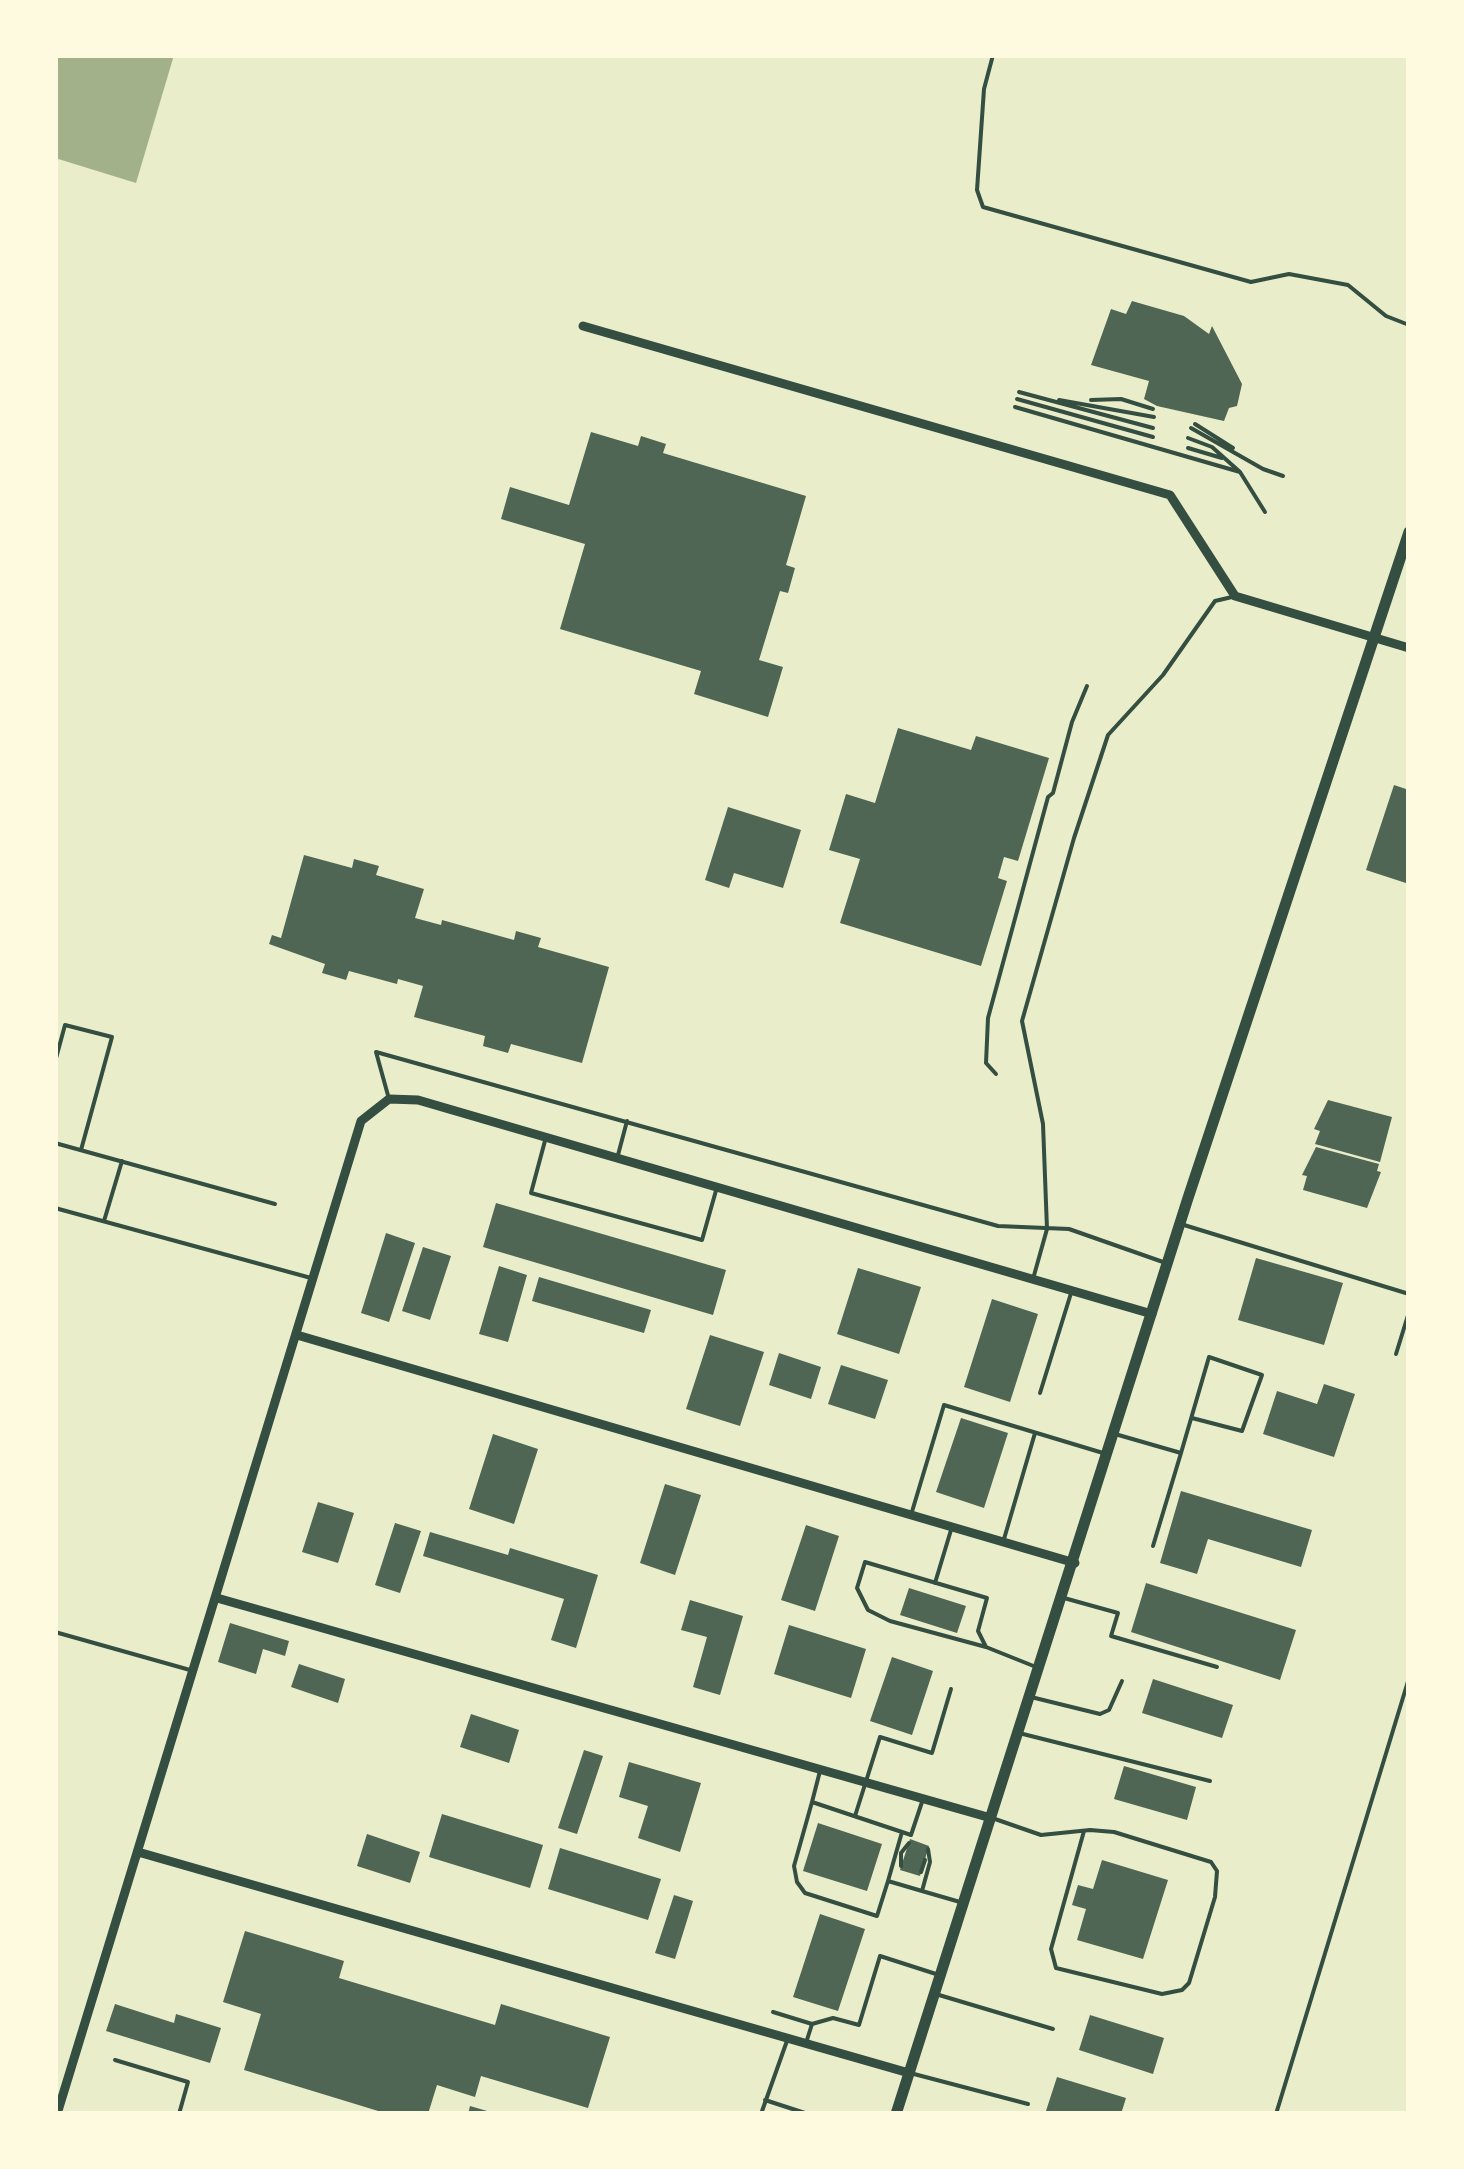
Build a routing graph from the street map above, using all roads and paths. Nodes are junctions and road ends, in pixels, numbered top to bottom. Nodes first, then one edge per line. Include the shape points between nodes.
1 (993, 55) edge
2 (1409, 325) edge
3 (583, 326) dead end
4 (1049, 400) junction
5 (1086, 401) junction
6 (1015, 407) dead end
7 (1153, 409) dead end
8 (1154, 417) dead end
9 (1193, 426) dead end
10 (1154, 428) dead end
11 (1153, 437) dead end
12 (1188, 438) dead end
13 (1188, 448) dead end
14 (1222, 459) junction
15 (1240, 472) junction
16 (1283, 476) dead end
17 (1264, 512) dead end
18 (1409, 532) edge
19 (1403, 569) edge
20 (1235, 596) junction
21 (1374, 638) junction
22 (1409, 648) edge
23 (1087, 686) dead end
24 (55, 1062) edge
25 (996, 1074) dead end
26 (389, 1098) junction
27 (627, 1122) junction
28 (546, 1137) junction
29 (55, 1143) edge
30 (81, 1150) junction
31 (617, 1158) junction
32 (122, 1161) junction
33 (717, 1187) junction
34 (275, 1204) dead end
35 (55, 1208) edge
36 (104, 1222) junction
37 (1180, 1224) junction
38 (1048, 1229) junction
39 (1168, 1263) junction
40 (314, 1278) junction
41 (1033, 1279) junction
42 (1072, 1290) junction
43 (1409, 1294) edge
44 (1409, 1312) edge
45 (1152, 1314) junction
46 (297, 1335) junction
47 (1396, 1354) dead end
48 (1040, 1393) dead end
49 (1192, 1418) junction
50 (1036, 1433) junction
51 (1115, 1434) junction
52 (1180, 1453) junction
53 (1109, 1455) junction
54 (911, 1515) junction
55 (952, 1526) junction
56 (1004, 1542) junction
57 (1153, 1546) dead end
58 (1075, 1563) junction
59 (935, 1583) junction
60 (217, 1598) junction
61 (1064, 1598) junction
62 (55, 1632) edge
63 (986, 1647) junction
64 (1040, 1668) junction
65 (1217, 1668) dead end
66 (194, 1672) junction
67 (1409, 1678) edge
68 (1122, 1681) dead end
69 (952, 1689) dead end
70 (1031, 1697) junction
71 (1019, 1733) junction
72 (820, 1769) junction
73 (1210, 1780) dead end
74 (866, 1782) junction
75 (923, 1798) junction
76 (812, 1802) junction
77 (855, 1816) junction
78 (991, 1818) junction
79 (1084, 1831) junction
80 (902, 1832) junction
81 (909, 1843) dead end
82 (928, 1849) dead end
83 (138, 1852) junction
84 (901, 1853) junction
85 (926, 1860) junction
86 (901, 1866) dead end
87 (921, 1872) dead end
88 (888, 1881) junction
89 (922, 1891) junction
90 (964, 1903) junction
91 (940, 1975) junction
92 (934, 1994) junction
93 (773, 2012) dead end
94 (812, 2024) junction
95 (1053, 2029) dead end
96 (788, 2038) junction
97 (806, 2043) junction
98 (115, 2060) dead end
99 (909, 2073) junction
100 (766, 2100) junction
101 (1028, 2104) dead end
102 (57, 2114) edge
103 (179, 2114) edge
104 (761, 2114) edge
105 (808, 2114) edge
106 (896, 2114) edge
107 (1276, 2114) edge

1 - 2 lane via 977,190 983,207 1251,282 1289,274 1348,285 1386,316
3 - 20 street via 1170,496
4 - 5 lane
4 - 10 lane
4 - 11 lane via 1018,396
5 - 7 lane via 1122,399
5 - 8 lane
6 - 15 lane
9 - 16 lane
12 - 14 lane
13 - 14 lane
14 - 15 lane
15 - 17 lane
18 - 19 main road
19 - 21 main road
20 - 21 street
20 - 38 lane via 1215,601 1108,735 1074,838 1022,1021 1043,1124
21 - 22 street
21 - 37 main road
23 - 25 path via 1048,797 988,1018 986,1063
24 - 30 lane via 66,1025 112,1037
26 - 27 lane via 376,1052
26 - 28 street via 418,1100
26 - 40 street via 361,1122
27 - 31 lane
27 - 38 lane via 998,1226
28 - 31 street
28 - 33 lane via 531,1193 702,1240
29 - 30 lane
30 - 32 lane
31 - 33 street
32 - 34 lane
32 - 36 lane
33 - 41 street
35 - 36 lane
36 - 40 lane
37 - 39 main road
37 - 43 lane
38 - 39 lane via 1070,1229
38 - 41 lane
39 - 45 main road
40 - 46 street
41 - 42 street
42 - 45 street
42 - 48 lane
44 - 47 lane
45 - 51 main road
46 - 54 street
46 - 60 street
49 - 49 lane via 1210,1357 1262,1375 1242,1431
49 - 52 lane
50 - 53 lane
50 - 54 lane via 944,1406
50 - 56 lane
51 - 52 lane
51 - 53 main road
52 - 57 lane
53 - 58 main road
54 - 55 street
55 - 56 street
55 - 59 lane
56 - 58 street
58 - 61 main road
59 - 63 lane via 987,1598 978,1632
59 - 63 lane via 864,1562 857,1588 868,1610 890,1621
60 - 66 street
60 - 72 street
61 - 64 main road
61 - 65 lane via 1118,1613 1111,1636
62 - 66 lane
63 - 64 lane
64 - 70 main road
66 - 83 street
67 - 107 path
68 - 70 lane via 1110,1710 1100,1714
69 - 74 lane via 932,1753 880,1737
70 - 71 main road
71 - 73 lane
71 - 78 main road
72 - 74 street
72 - 76 lane
74 - 75 street
74 - 77 lane
75 - 78 street
75 - 80 lane via 911,1835
76 - 77 lane
76 - 88 lane via 794,1866 805,1893 877,1916
77 - 80 lane
78 - 79 lane via 1041,1836
78 - 90 main road
79 - 79 lane via 1114,1832 1202,1856 1217,1871 1194,1970 1182,1990 1162,1994 1056,1968 1050,1949
80 - 84 lane
81 - 84 lane
82 - 85 lane
83 - 96 street
83 - 102 street
84 - 86 lane
84 - 88 lane
85 - 87 lane
85 - 89 lane
88 - 89 lane
89 - 90 lane
90 - 91 main road
91 - 92 main road
91 - 94 lane via 880,1956 858,2025 833,2018
92 - 95 lane
92 - 99 main road
93 - 94 lane
94 - 97 lane
96 - 97 street
96 - 100 lane
97 - 99 street
98 - 103 lane via 188,2082
99 - 101 lane
99 - 106 main road
100 - 104 lane
100 - 105 lane

